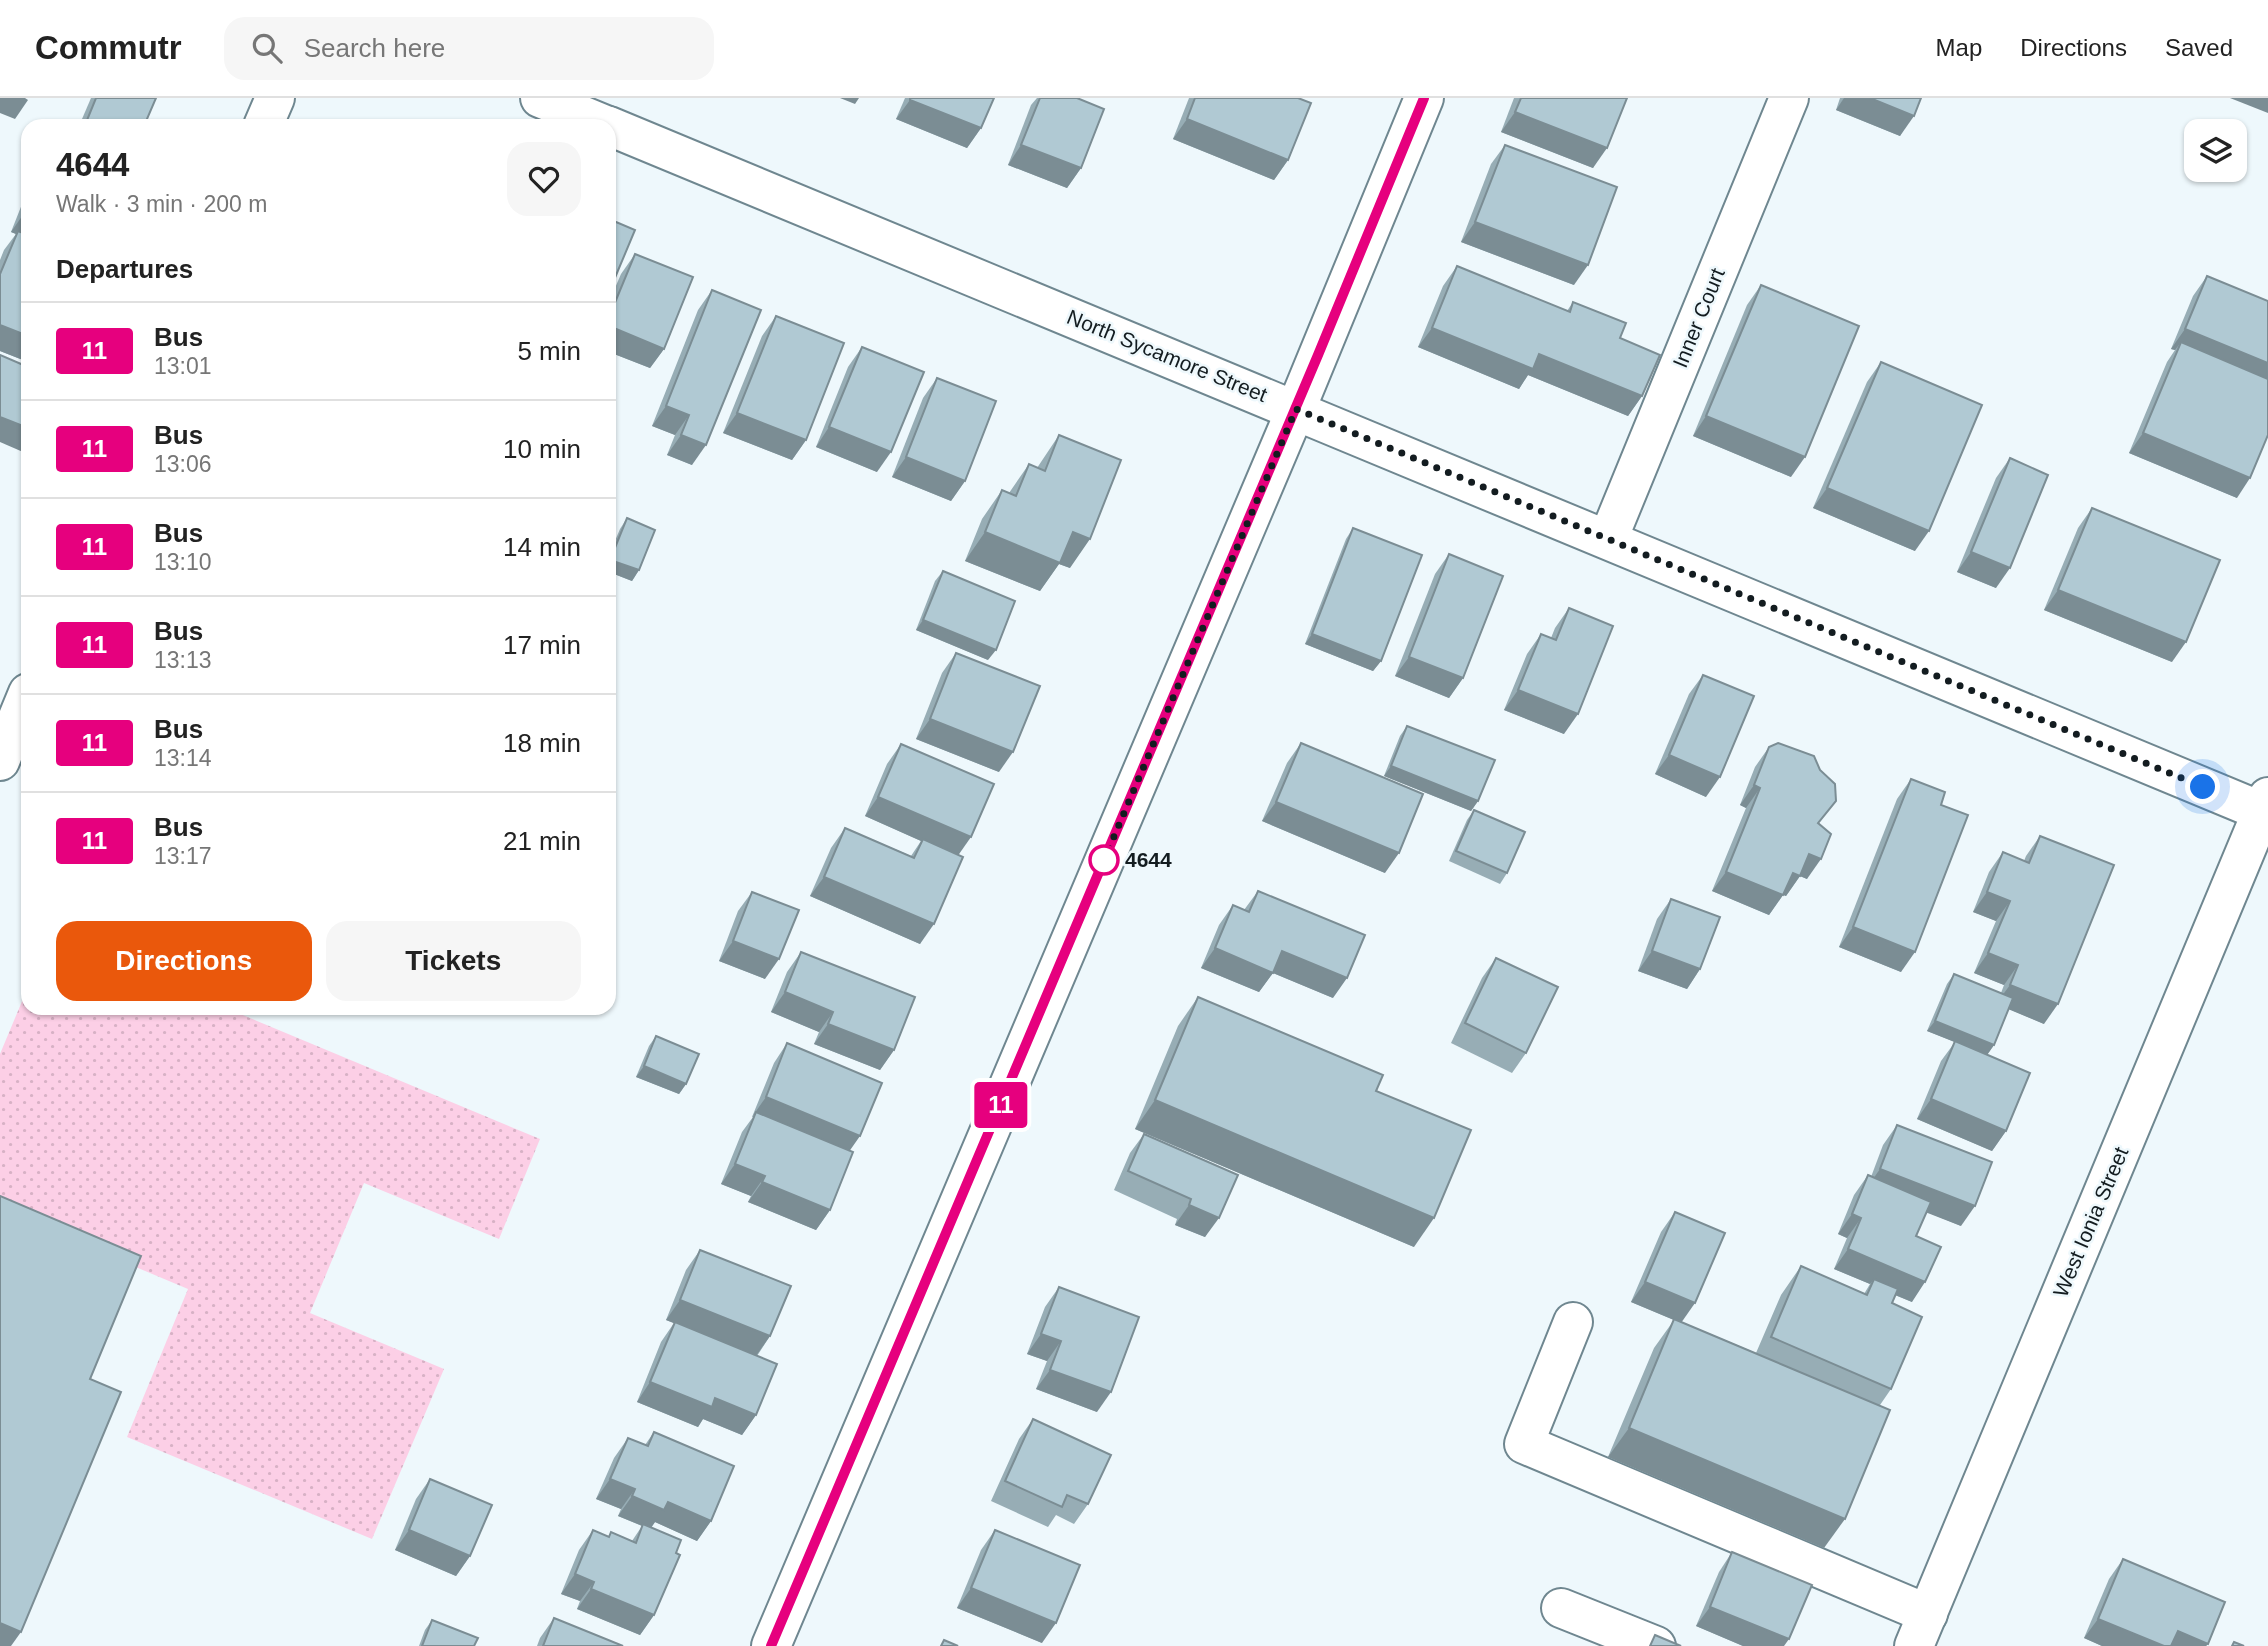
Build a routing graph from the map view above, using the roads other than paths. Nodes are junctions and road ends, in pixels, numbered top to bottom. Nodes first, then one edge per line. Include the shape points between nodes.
1 (275, 98) edge
2 (540, 98) edge
3 (1789, 98) edge
4 (1415, 101) edge
5 (266, 119) edge
6 (591, 119) edge
7 (616, 129) edge
8 (1296, 409) junction
9 (1608, 539) junction
10 (17, 698) edge
11 (0, 761) edge
12 (2266, 808) edge
13 (1573, 1322) dead end
14 (1561, 1608) dead end
15 (1921, 1630) edge
16 (771, 1646) edge
17 (1656, 1646) edge

1 - 5 street
2 - 6 street, North Sycamore Street
3 - 9 street, Inner Court
4 - 8 street
7 - 8 street, North Sycamore Street
8 - 9 street, North Sycamore Street
8 - 16 street
9 - 12 street, North Sycamore Street
10 - 11 street
12 - 15 street, West Ionia Street
13 - 15 street via 1524,1444
14 - 17 street

